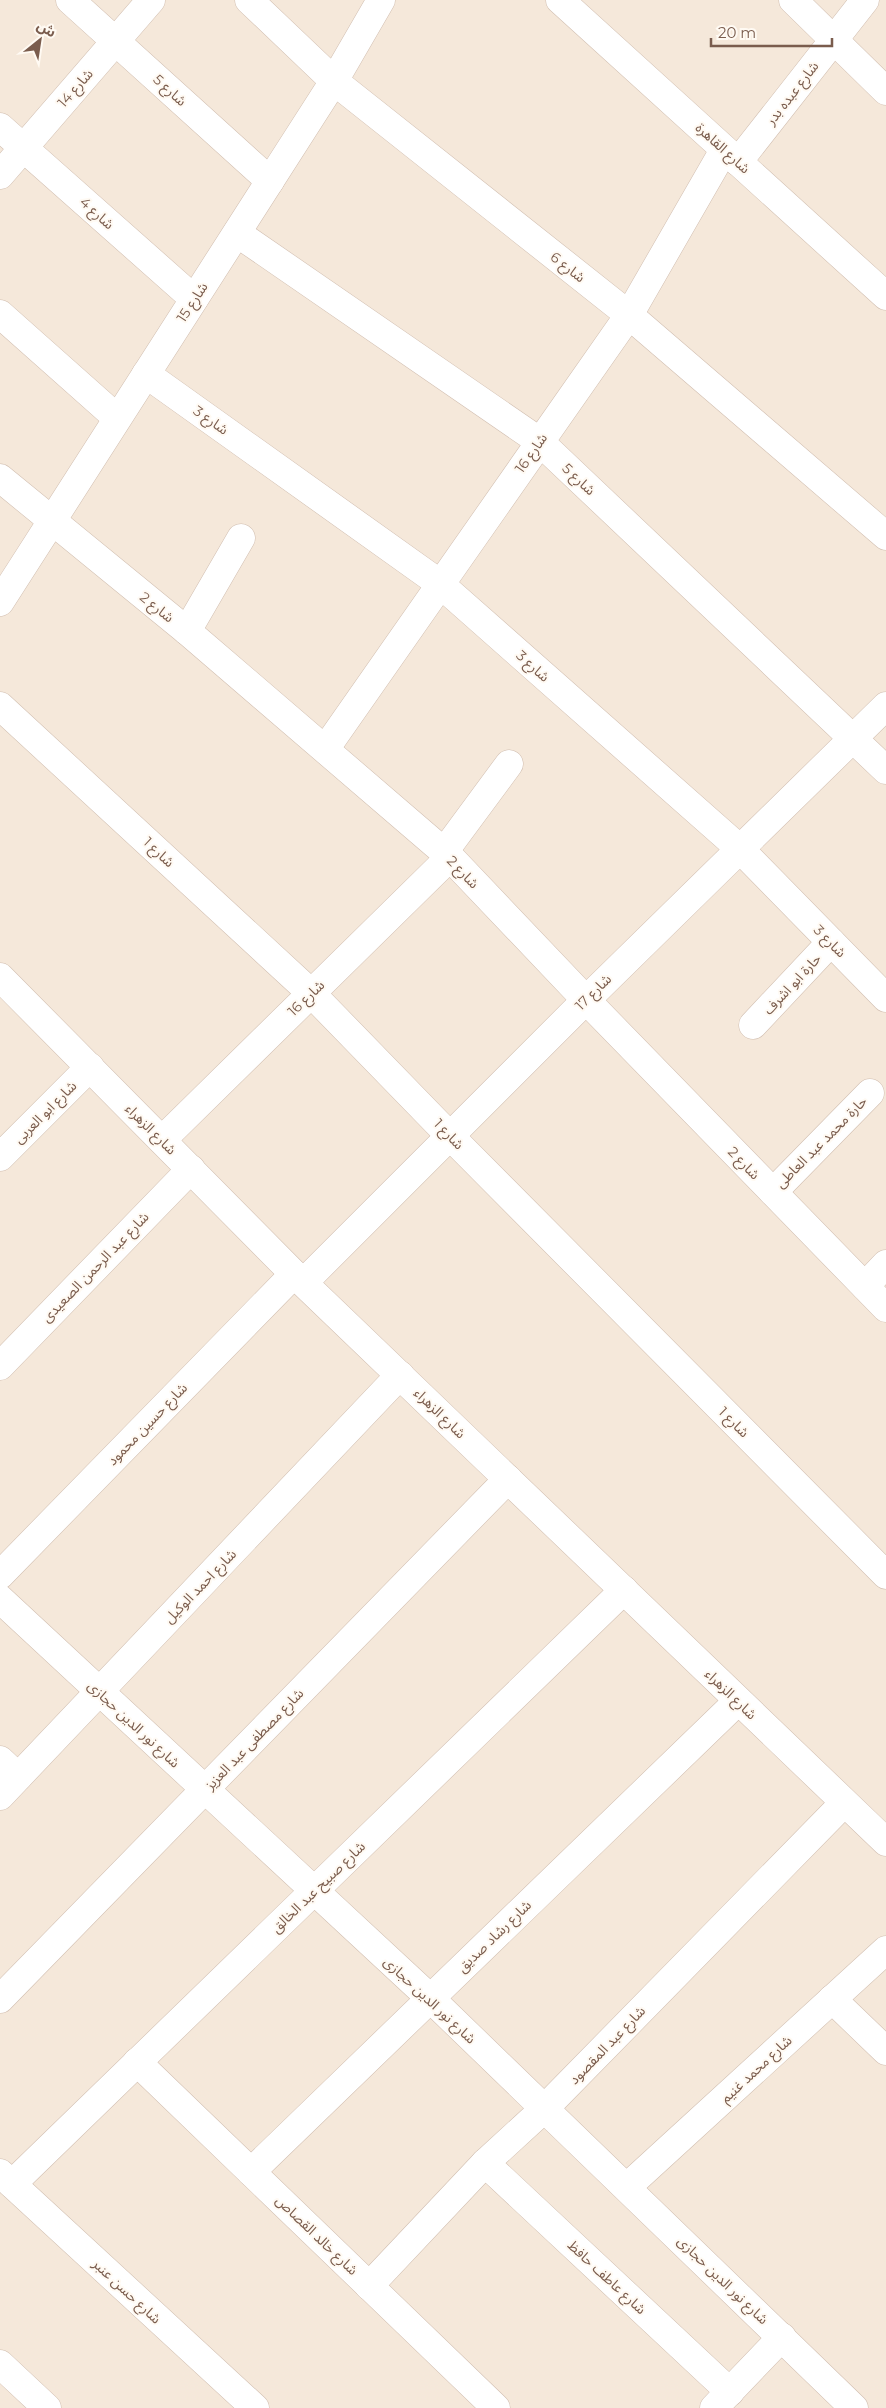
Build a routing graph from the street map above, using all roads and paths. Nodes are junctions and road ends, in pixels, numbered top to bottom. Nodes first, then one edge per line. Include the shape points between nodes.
1 (70, 0) edge
2 (151, 0) edge
3 (249, 0) edge
4 (380, 0) edge
5 (560, 0) edge
6 (794, 0) edge
7 (865, 0) edge
8 (834, 39) junction
9 (116, 41) junction
10 (334, 81) junction
11 (886, 91) edge
12 (0, 126) edge
13 (24, 148) junction
14 (731, 156) junction
15 (0, 175) edge
16 (270, 180) junction
17 (237, 233) junction
18 (886, 296) edge
19 (194, 299) junction
20 (0, 314) edge
21 (629, 315) junction
22 (146, 374) junction
23 (118, 418) junction
24 (539, 441) junction
25 (0, 478) edge
26 (52, 523) junction
27 (886, 536) edge
28 (241, 538) dead end
29 (439, 583) junction
30 (0, 602) edge
31 (187, 631) junction
32 (0, 706) edge
33 (886, 706) edge
34 (854, 738) junction
35 (326, 748) junction
36 (509, 764) dead end
37 (886, 770) edge
38 (739, 848) junction
39 (447, 855) junction
40 (831, 942) junction
41 (0, 977) edge
42 (311, 993) junction
43 (886, 998) edge
44 (586, 1000) junction
45 (753, 1025) dead end
46 (90, 1067) junction
47 (870, 1093) dead end
48 (450, 1136) junction
49 (162, 1140) junction
50 (0, 1157) edge
51 (191, 1169) junction
52 (773, 1192) junction
53 (886, 1264) edge
54 (299, 1278) junction
55 (865, 1286) junction
56 (886, 1308) edge
57 (0, 1366) edge
58 (400, 1375) junction
59 (508, 1479) junction
60 (0, 1575) edge
61 (886, 1575) edge
62 (624, 1590) junction
63 (0, 1599) edge
64 (100, 1692) junction
65 (738, 1700) junction
66 (6, 1778) edge
67 (205, 1790) junction
68 (844, 1803) junction
69 (886, 1842) edge
70 (314, 1892) junction
71 (886, 1950) edge
72 (430, 1998) junction
73 (0, 1999) edge
74 (832, 1999) junction
75 (886, 2051) edge
76 (137, 2062) junction
77 (545, 2108) junction
78 (485, 2163) junction
79 (251, 2172) junction
80 (6, 2179) edge
81 (627, 2188) junction
82 (369, 2286) junction
83 (782, 2337) junction
84 (0, 2364) edge
85 (722, 2400) edge
86 (47, 2408) edge
87 (255, 2408) edge
88 (496, 2408) edge
89 (854, 2408) edge

1 - 9 street, شارع 5
2 - 9 street, شارع 14
3 - 10 street, شارع 6
4 - 10 street, شارع 15
5 - 14 street, شارع القاهرة
6 - 8 street
7 - 8 street, شارع عبده بدر
8 - 11 street
8 - 14 street, شارع عبده بدر
9 - 13 street, شارع 14
9 - 16 street, شارع 5
10 - 16 street, شارع 15
10 - 21 street, شارع 6
12 - 13 street, شارع 4
13 - 15 street, شارع 14
13 - 19 street, شارع 4
14 - 18 street, شارع القاهرة
14 - 21 street, شارع 16
16 - 17 street, شارع 15
17 - 19 street, شارع 15
17 - 24 street, شارع 5
19 - 22 street, شارع 15
20 - 23 street
21 - 24 street, شارع 16
21 - 27 street, شارع 6
22 - 23 street, شارع 15
22 - 29 street, شارع 3
23 - 26 street, شارع 15
24 - 29 street, شارع 16
24 - 34 street, شارع 5
25 - 26 street, شارع 2
26 - 30 street, شارع 15
26 - 31 street, شارع 2
28 - 31 street
29 - 35 street, شارع 16
29 - 38 street, شارع 3
31 - 35 street, شارع 2
32 - 42 street, شارع 1
33 - 34 street, شارع 17
34 - 37 street, شارع 5
34 - 38 street, شارع 17
35 - 39 street, شارع 2
36 - 39 street, شارع 16
38 - 40 street, شارع 3
38 - 44 street, شارع 17
39 - 42 street, شارع 16
39 - 44 street, شارع 2
40 - 43 street, شارع 3
40 - 45 street, حارة ابو اشرف
41 - 46 street, شارع الزهراء
42 - 48 street, شارع 1
42 - 49 street, شارع 16
44 - 48 street, شارع 17
44 - 52 street, شارع 2
46 - 49 street, شارع الزهراء
46 - 50 street, شارع ابو العربى
47 - 52 street, حارة محمد عبد العاطى
48 - 54 street, شارع 17
48 - 61 street, شارع 1
49 - 51 street, شارع الزهراء
51 - 54 street, شارع الزهراء
51 - 57 street, شارع عبد الرحمن الصعيدى
52 - 55 street, شارع 2
53 - 55 street
54 - 58 street, شارع الزهراء
54 - 60 street, شارع حسين محمود
55 - 56 street, شارع 2
58 - 59 street, شارع الزهراء
58 - 64 street, شارع احمد الوكيل
59 - 62 street, شارع الزهراء
59 - 67 street, شارع مصطفى عبد العزيز
62 - 65 street, شارع الزهراء
62 - 70 street, شارع صبيح عبد الخالق
63 - 64 street, شارع نور الدين حجازى
64 - 66 street, شارع احمد الوكيل
64 - 67 street, شارع نور الدين حجازى
65 - 68 street, شارع الزهراء
65 - 72 street, شارع رشاد صديق
67 - 70 street, شارع نور الدين حجازى
67 - 73 street, شارع مصطفى عبد العزيز
68 - 69 street, شارع الزهراء
68 - 77 street, شارع عبد المقصود
70 - 72 street, شارع نور الدين حجازى
70 - 76 street, شارع صبيح عبد الخالق
71 - 74 street, شارع محمد غنيم
72 - 77 street, شارع نور الدين حجازى
72 - 79 street, شارع رشاد صديق
74 - 75 street
74 - 81 street, شارع محمد غنيم
76 - 79 street, شارع خالد القصاص
76 - 80 street, شارع صبيح عبد الخالق
77 - 78 street, شارع عبد المقصود
77 - 81 street, شارع نور الدين حجازى
78 - 82 street, شارع عبد المقصود
78 - 85 street, شارع عاطف حافظ
79 - 82 street, شارع خالد القصاص
80 - 87 street, شارع حسن عنبر
81 - 83 street, شارع نور الدين حجازى
82 - 88 street, شارع خالد القصاص
83 - 85 street
83 - 89 street, شارع نور الدين حجازى
84 - 86 street

